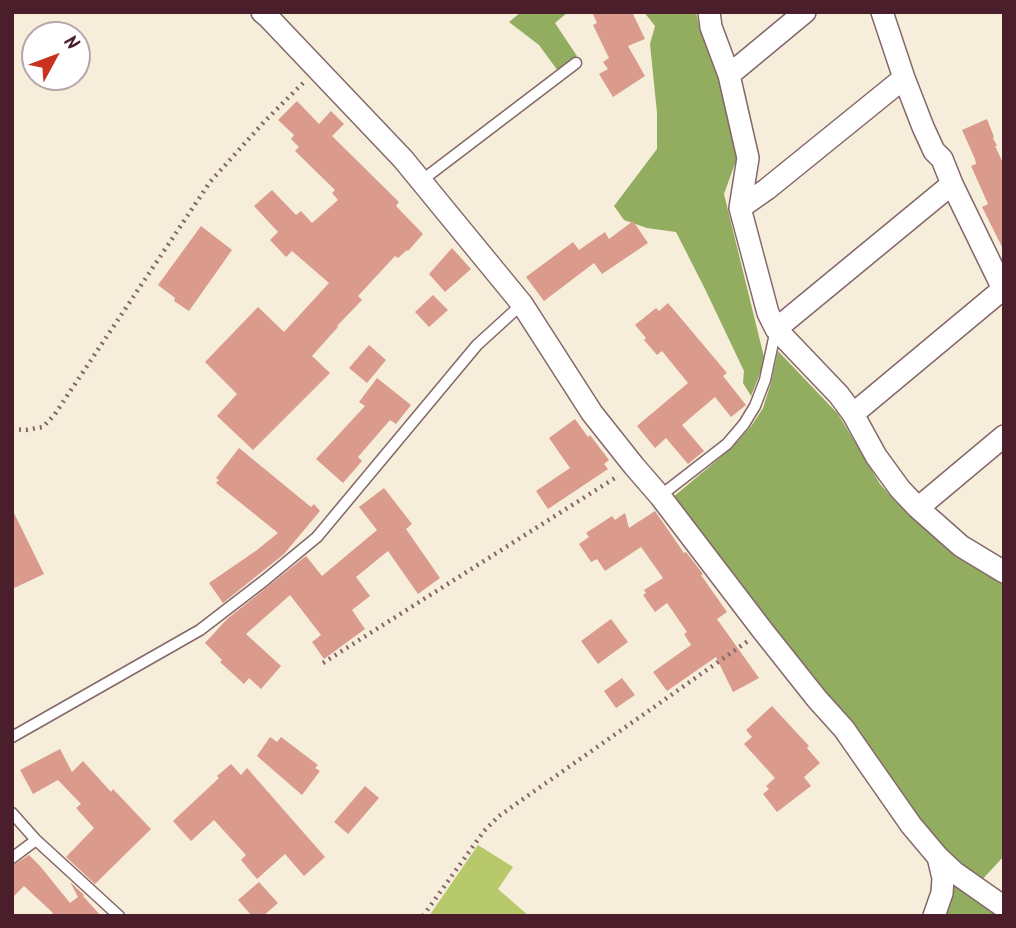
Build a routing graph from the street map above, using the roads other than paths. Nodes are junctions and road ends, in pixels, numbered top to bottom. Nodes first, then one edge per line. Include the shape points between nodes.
1 (262, 12) edge
2 (709, 12) edge
3 (805, 12) edge
4 (882, 12) edge
5 (576, 62) dead end
6 (729, 75) junction
7 (904, 78) junction
8 (421, 181) junction
9 (952, 184) junction
10 (740, 208) junction
11 (1003, 290) edge
12 (522, 304) junction
13 (776, 329) junction
14 (853, 415) junction
15 (1004, 436) edge
16 (660, 496) junction
17 (918, 508) junction
18 (1004, 572) edge
19 (12, 737) edge
20 (12, 813) edge
21 (36, 840) junction
22 (937, 857) junction
23 (12, 858) edge
24 (1004, 908) edge
25 (119, 916) edge
26 (934, 916) edge

1 - 8 street
2 - 6 street
3 - 6 street
4 - 7 street
5 - 8 lane
6 - 10 street via 748,158
7 - 9 street
7 - 10 street
8 - 12 street
9 - 11 street
9 - 13 street
10 - 13 street
11 - 14 street
12 - 16 street via 592,413
12 - 19 lane via 477,345 317,537 200,630
13 - 14 street
13 - 16 lane via 765,380 744,424 727,444
14 - 17 street via 876,456
15 - 17 street
16 - 22 street via 844,729
17 - 18 street via 961,546
20 - 21 lane
21 - 23 lane
21 - 25 lane
22 - 24 street
22 - 26 street via 943,878

